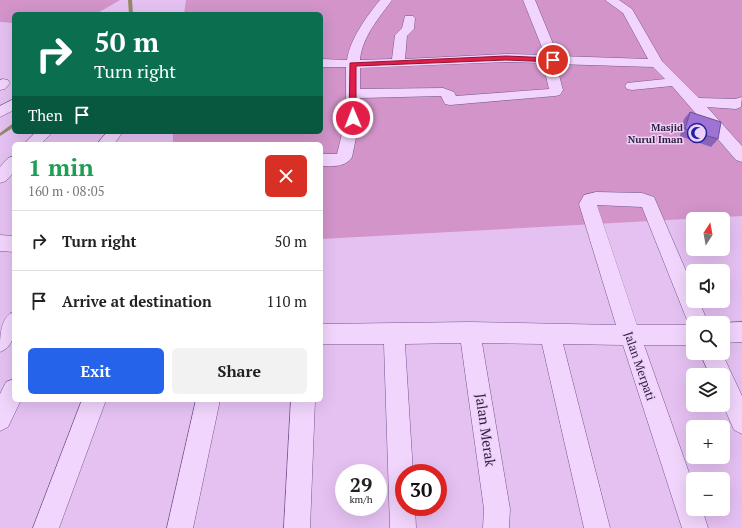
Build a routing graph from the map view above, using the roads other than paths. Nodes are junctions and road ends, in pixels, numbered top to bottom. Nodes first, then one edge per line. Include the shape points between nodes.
1 (386, 0) edge
2 (529, 0) edge
3 (611, 0) edge
4 (409, 18) dead end
5 (551, 60) junction
6 (398, 62) junction
7 (323, 63) edge
8 (657, 63) junction
9 (353, 64) junction
10 (675, 82) junction
11 (632, 86) dead end
12 (1, 88) edge
13 (352, 94) junction
14 (12, 97) edge
15 (695, 102) junction
16 (742, 102) edge
17 (12, 105) edge
18 (0, 112) edge
19 (43, 134) edge
20 (113, 134) edge
21 (34, 142) edge
22 (107, 142) edge
23 (742, 156) edge
24 (323, 160) edge
25 (12, 164) edge
26 (0, 177) edge
27 (0, 242) edge
28 (12, 244) edge
29 (695, 316) edge
30 (8, 323) edge
31 (470, 332) junction
32 (742, 332) edge
33 (730, 333) edge
34 (323, 334) edge
35 (394, 334) junction
36 (550, 334) junction
37 (630, 335) junction
38 (686, 335) edge
39 (0, 342) edge
40 (12, 394) edge
41 (730, 395) edge
42 (93, 402) edge
43 (208, 402) edge
44 (303, 402) edge
45 (0, 420) edge
46 (742, 422) edge
47 (46, 528) edge
48 (180, 528) edge
49 (297, 528) edge
50 (403, 528) edge
51 (496, 528) edge
52 (597, 528) edge
53 (695, 528) edge

1 - 9 street via 373,16 355,48
2 - 5 street
3 - 8 street via 628,11
4 - 6 street via 408,29 401,35
5 - 6 street via 506,58
5 - 8 street
5 - 13 street via 556,90 549,93 454,101 450,101 449,95 443,92
6 - 9 street
7 - 9 street
8 - 10 street
9 - 13 street
10 - 11 street
10 - 15 street
12 - 14 street
13 - 24 street via 353,118 344,157 339,160
15 - 16 street
15 - 23 street
17 - 18 street
19 - 21 street
20 - 22 street
25 - 26 street
27 - 28 street
29 - 37 street, Jalan Merpati via 648,202 596,198 588,204
30 - 39 street
31 - 35 street
31 - 36 street
31 - 51 street, Jalan Merak via 497,508
32 - 33 street
34 - 35 street
35 - 50 street
36 - 37 street
36 - 52 street
37 - 38 street
37 - 53 street, Jalan Merpati
40 - 45 street
41 - 46 street
42 - 47 street
43 - 48 street
44 - 49 street

